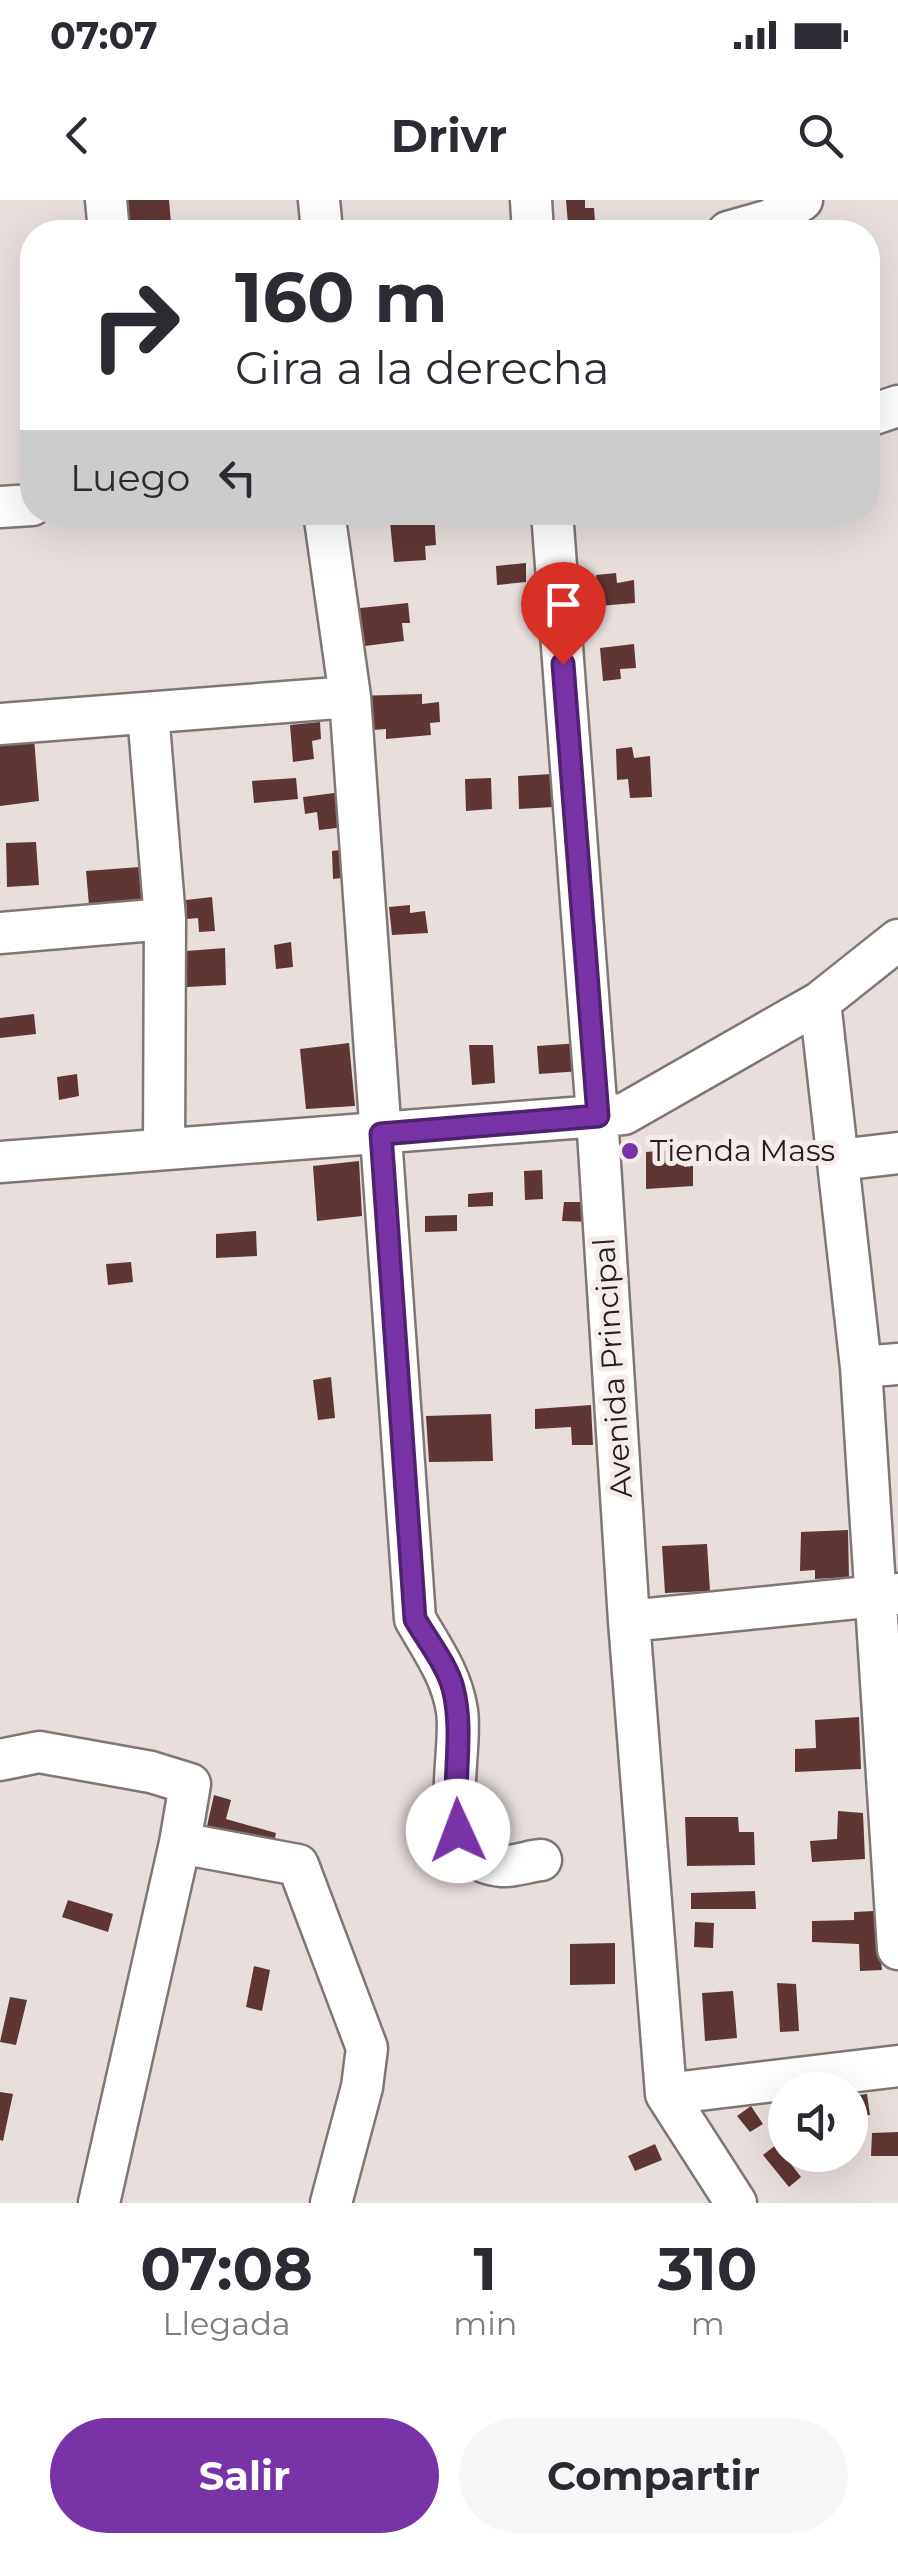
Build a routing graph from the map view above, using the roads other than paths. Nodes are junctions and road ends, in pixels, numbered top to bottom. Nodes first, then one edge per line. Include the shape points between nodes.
1 (802, 200) edge
2 (770, 220) edge
3 (326, 525) edge
4 (553, 525) edge
5 (350, 697) junction
6 (148, 713) junction
7 (0, 724) edge
8 (165, 919) junction
9 (0, 933) edge
10 (898, 940) edge
11 (820, 1002) junction
12 (598, 1116) junction
13 (381, 1134) junction
14 (164, 1150) junction
15 (898, 1153) edge
16 (839, 1160) junction
17 (0, 1162) edge
18 (879, 1366) edge
19 (888, 1595) edge
20 (629, 1621) junction
21 (0, 1760) edge
22 (180, 1844) junction
23 (541, 1860) dead end
24 (898, 1949) edge
25 (898, 2066) edge
26 (666, 2094) junction
27 (99, 2203) edge
28 (331, 2203) edge
29 (736, 2203) edge

1 - 2 street
3 - 5 street
4 - 12 street, Avenida Principal
5 - 6 street
5 - 13 street
6 - 7 street
6 - 8 street
8 - 9 street
8 - 14 street
10 - 11 street
11 - 12 street via 624,1114
11 - 16 street
12 - 13 street
12 - 20 street, Avenida Principal
13 - 14 street
13 - 23 street via 415,1619 452,1685 458,1831 471,1854 502,1866
14 - 17 street
15 - 16 street
16 - 18 street
18 - 19 street
19 - 20 street
19 - 24 street
20 - 26 street, Avenida Principal
21 - 22 street via 40,1752 190,1784
22 - 27 street
22 - 28 street via 298,1865 367,2048
25 - 26 street
26 - 29 street, Avenida Principal

